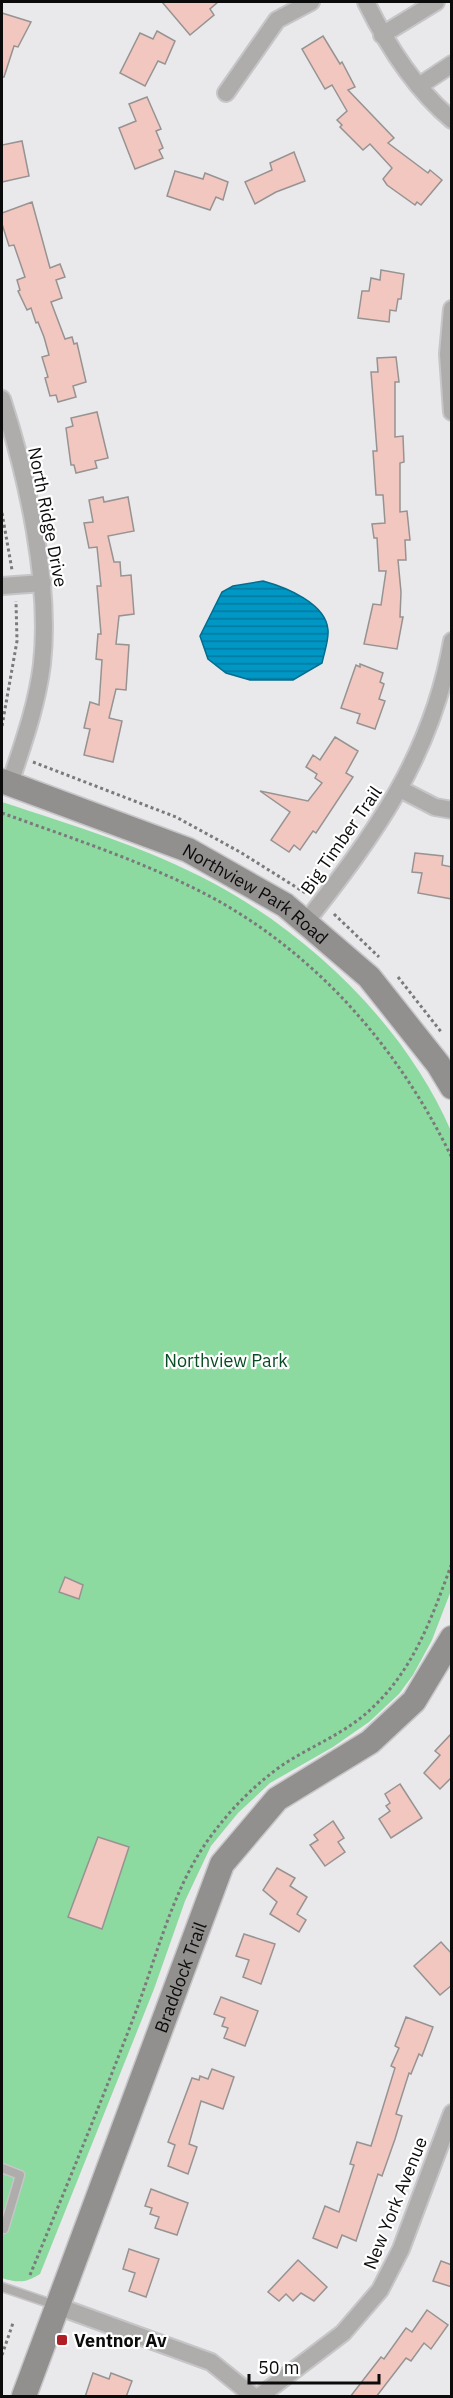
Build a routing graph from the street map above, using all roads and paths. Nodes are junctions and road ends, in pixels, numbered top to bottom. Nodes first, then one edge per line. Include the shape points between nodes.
1 (311, 2) edge
2 (366, 2) edge
3 (436, 2) edge
4 (382, 35) junction
5 (452, 64) edge
6 (419, 86) junction
7 (226, 93) dead end
8 (452, 120) edge
9 (452, 309) edge
10 (2, 399) edge
11 (452, 412) edge
12 (2, 513) edge
13 (43, 583) junction
14 (8, 586) edge
15 (452, 641) edge
16 (2, 726) edge
17 (6, 782) edge
18 (400, 789) junction
19 (452, 810) edge
20 (2, 813) edge
21 (306, 923) junction
22 (452, 1088) edge
23 (452, 1158) edge
24 (452, 1638) edge
25 (452, 2113) edge
26 (2, 2169) edge
27 (2, 2228) edge
28 (2, 2286) edge
29 (57, 2306) junction
30 (13, 2323) dead end
31 (2, 2355) edge
32 (24, 2397) edge
33 (253, 2397) edge
34 (260, 2397) edge

1 - 7 street via 277,20
2 - 4 street
3 - 4 street
4 - 6 street
5 - 6 street
6 - 8 street
9 - 11 street via 448,354
10 - 13 street, North Ridge Drive
12 - 14 path
13 - 14 street
13 - 17 street, North Ridge Drive via 40,677 32,714
14 - 16 path via 17,641
15 - 18 street, Big Timber Trail via 430,723
17 - 21 street, Northview Park Road via 188,850 285,905
18 - 19 street via 435,807
18 - 21 street, Big Timber Trail via 365,846
20 - 23 path via 175,880 211,897 268,933 338,992 376,1034
21 - 22 street, Northview Park Road via 369,977 438,1064
24 - 29 street, Braddock Trail via 414,1701 370,1742 277,1799 222,1864
25 - 34 street, New York Avenue via 401,2249 380,2290 343,2333
26 - 27 lane via 20,2175
28 - 29 lane
29 - 32 street, Braddock Trail
29 - 33 street via 211,2362
30 - 31 path

